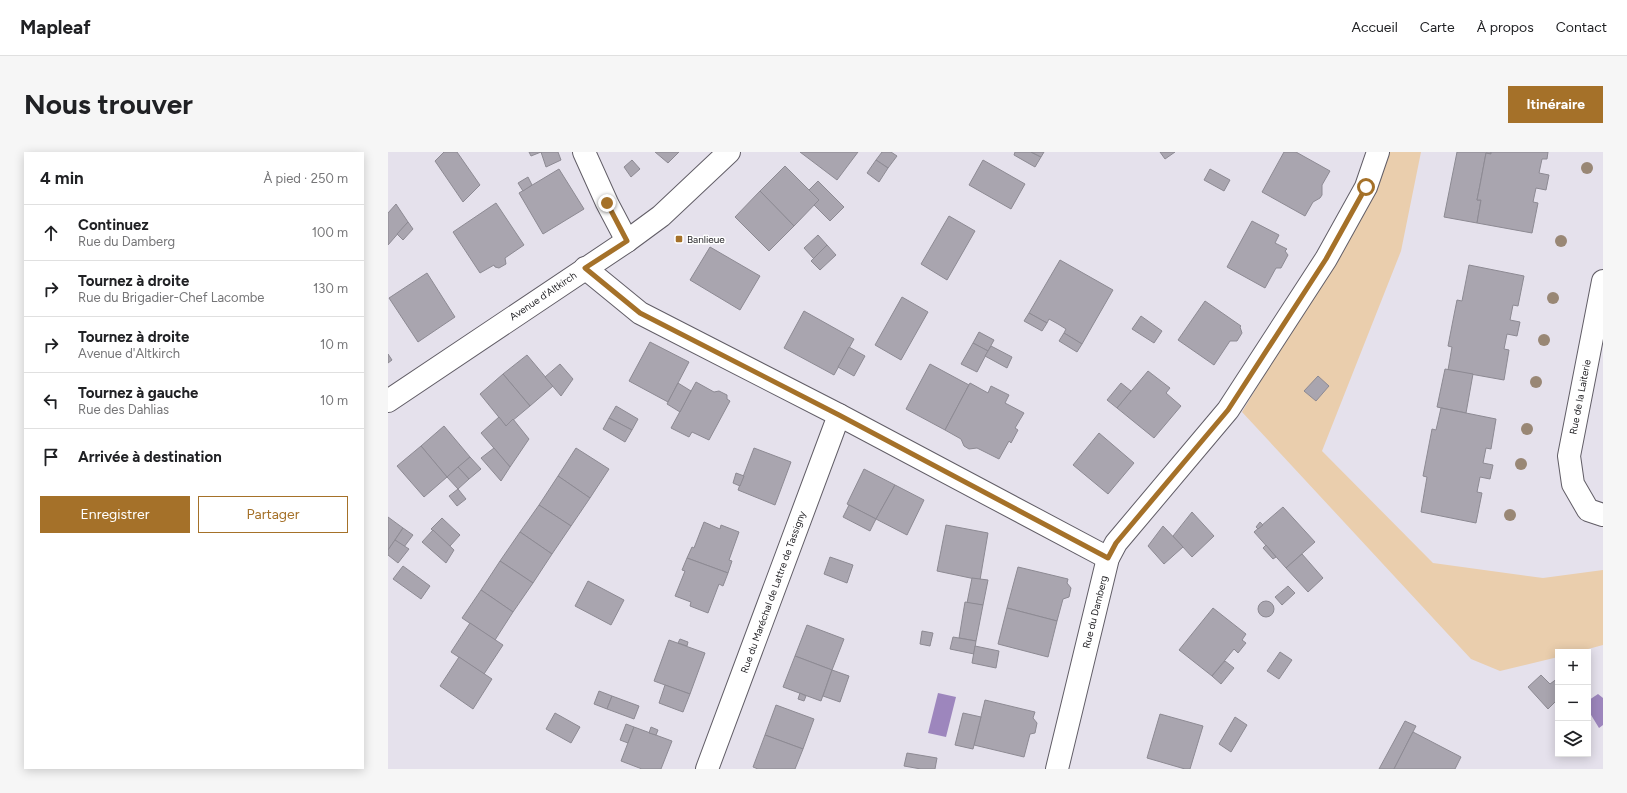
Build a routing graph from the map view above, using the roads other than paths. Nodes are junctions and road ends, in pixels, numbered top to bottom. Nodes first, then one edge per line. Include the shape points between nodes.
1 (584, 152) edge
2 (728, 152) edge
3 (1378, 152) edge
4 (627, 241) junction
5 (585, 268) junction
6 (1603, 281) edge
7 (388, 401) edge
8 (839, 415) junction
9 (1596, 512) edge
10 (1108, 558) junction
11 (707, 769) edge
12 (1057, 769) edge

1 - 4 street
2 - 4 street, Avenue d'Altkirch via 661,216
3 - 10 street, Rue du Damberg via 1366,187 1326,259 1228,410 1116,543
4 - 5 street, Avenue d'Altkirch
5 - 7 street, Avenue d'Altkirch
5 - 8 street via 640,313
6 - 9 street, Rue de la Laiterie via 1569,456 1573,484
8 - 10 street
8 - 11 street, Rue du Maréchal de Lattre de Tassigny
10 - 12 street, Rue du Damberg

